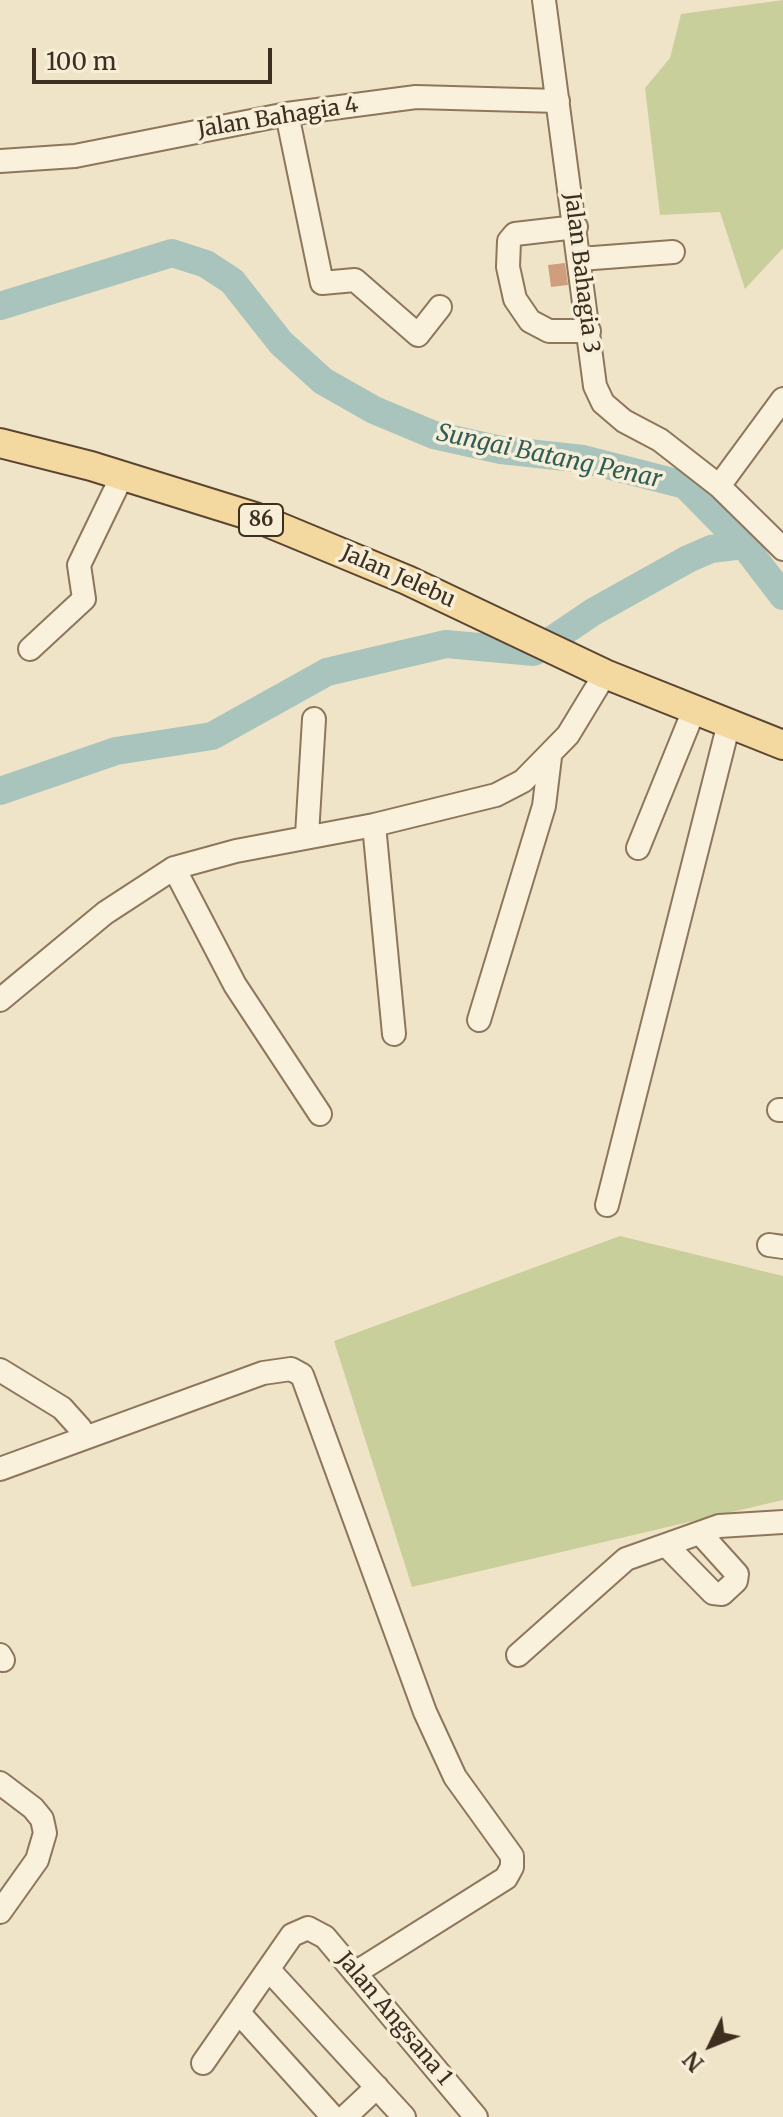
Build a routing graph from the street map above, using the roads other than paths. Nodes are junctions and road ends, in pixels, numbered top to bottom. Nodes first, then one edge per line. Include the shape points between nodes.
1 (544, 0) edge
2 (558, 101) junction
3 (287, 114) junction
4 (0, 161) edge
5 (576, 227) junction
6 (673, 252) dead end
7 (580, 259) junction
8 (440, 307) dead end
9 (589, 331) junction
10 (783, 399) edge
11 (0, 443) edge
12 (122, 476) junction
13 (719, 486) junction
14 (783, 549) edge
15 (30, 649) dead end
16 (605, 674) junction
17 (694, 710) junction
18 (314, 719) dead end
19 (729, 723) junction
20 (783, 745) edge
21 (550, 757) junction
22 (374, 825) junction
23 (307, 835) junction
24 (638, 848) dead end
25 (174, 868) junction
26 (0, 1000) edge
27 (479, 1020) dead end
28 (394, 1034) dead end
29 (320, 1114) dead end
30 (607, 1205) dead end
31 (0, 1370) edge
32 (83, 1438) junction
33 (0, 1469) edge
34 (783, 1522) edge
35 (700, 1533) junction
36 (666, 1545) junction
37 (518, 1655) dead end
38 (0, 1783) edge
39 (0, 1912) edge
40 (269, 1970) junction
41 (355, 1973) junction
42 (240, 2014) junction
43 (203, 2063) dead end
44 (377, 2087) junction
45 (333, 2117) edge
46 (345, 2117) edge
47 (404, 2117) edge
48 (476, 2117) edge

1 - 2 street, Jalan Bahagia 3
2 - 3 street, Jalan Bahagia 4 via 416,97
2 - 5 street, Jalan Bahagia 3
3 - 4 street, Jalan Bahagia 4 via 75,156
3 - 8 street via 322,283 355,280 418,335
5 - 7 street, Jalan Bahagia 3
5 - 9 street via 515,234 509,241 508,267 515,299 530,321 549,331
6 - 7 street
7 - 9 street, Jalan Bahagia 3
9 - 13 street, Jalan Bahagia 3 via 595,386 603,403
10 - 13 street
11 - 12 main road, Jalan Jelebu / 86
12 - 15 street via 79,565 84,599
12 - 16 main road, Jalan Jelebu / 86 via 337,549
13 - 14 street, Jalan Bahagia 3
16 - 17 main road, Jalan Jelebu / 86
16 - 21 street
17 - 19 main road, Jalan Jelebu / 86
17 - 24 street
18 - 23 street
19 - 20 main road, Jalan Jelebu / 86
19 - 30 street
21 - 22 street via 523,781 496,795
21 - 27 street via 544,806
22 - 23 street
22 - 28 street
23 - 25 street
25 - 26 street via 105,913
25 - 29 street via 235,985
31 - 32 street via 62,1408
32 - 33 street
32 - 41 street via 263,1373 291,1369 308,1385 425,1712 455,1777 512,1856 506,1878
34 - 35 street via 719,1526
35 - 36 street
35 - 36 street via 737,1574 722,1594 713,1593
36 - 37 street via 626,1559
38 - 39 street via 33,1808 45,1833 37,1860
40 - 41 street, Jalan Angsana 1 via 292,1935 308,1928 325,1937
40 - 42 street
40 - 44 street
41 - 48 street, Jalan Angsana 1
42 - 43 street
42 - 45 street
44 - 46 street
44 - 47 street

